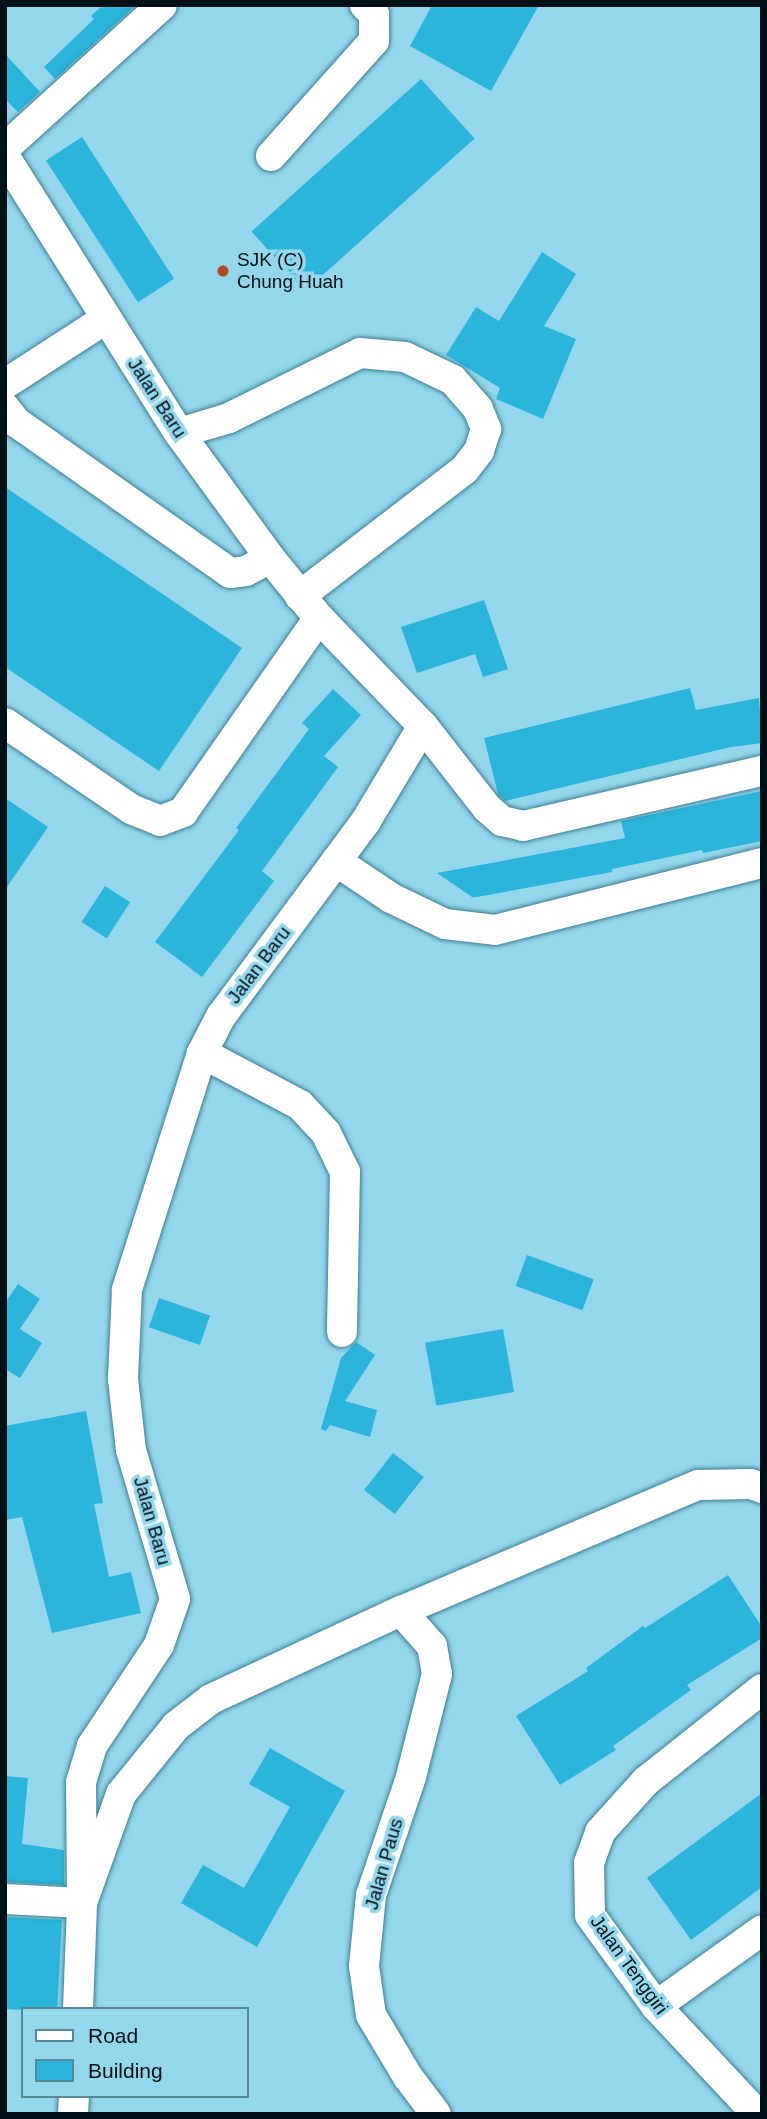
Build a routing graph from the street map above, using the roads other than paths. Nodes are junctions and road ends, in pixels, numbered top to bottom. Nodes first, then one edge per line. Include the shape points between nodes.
1 (162, 5) edge
2 (365, 5) edge
3 (5, 148) edge
4 (271, 156) dead end
5 (5, 157) edge
6 (107, 318) junction
7 (5, 384) edge
8 (5, 408) edge
9 (179, 433) junction
10 (270, 558) junction
11 (310, 607) junction
12 (5, 723) edge
13 (423, 726) junction
14 (762, 771) edge
15 (336, 861) junction
16 (762, 863) edge
17 (202, 1053) junction
18 (342, 1332) dead end
19 (762, 1488) edge
20 (401, 1611) junction
21 (762, 1689) edge
22 (5, 1899) edge
23 (82, 1903) junction
24 (762, 1930) edge
25 (656, 2006) junction
26 (78, 2007) edge
27 (436, 2114) edge
28 (757, 2114) edge

1 - 3 street
2 - 4 street via 374,14 374,41
5 - 6 street, Jalan Baru
6 - 7 street
6 - 9 street, Jalan Baru
8 - 10 street via 16,422 230,573 246,571
9 - 10 street, Jalan Baru
9 - 11 street via 229,418 360,353 405,357 453,380 478,409 486,429 479,451 464,470
10 - 11 street, Jalan Baru
11 - 12 street via 183,812 160,821 131,809
11 - 13 street, Jalan Baru
13 - 14 street via 487,808 502,821 523,826
13 - 15 street, Jalan Baru via 408,756
15 - 16 street via 391,898 445,925 495,930
15 - 17 street, Jalan Baru via 221,1016
17 - 18 street via 300,1105 326,1133 345,1172
17 - 23 street, Jalan Baru via 127,1290 124,1380 131,1450 175,1600 159,1645 92,1746 81,1782
19 - 20 street via 698,1485
20 - 23 street via 211,1699 176,1727 121,1794
20 - 27 street, Jalan Paus via 432,1646 437,1674 411,1777 371,1895 364,1966 371,2015
21 - 25 street, Jalan Tenggiri via 646,1781 600,1832 589,1863 590,1915
22 - 23 street
23 - 26 street
24 - 25 street
25 - 28 street, Jalan Tenggiri

